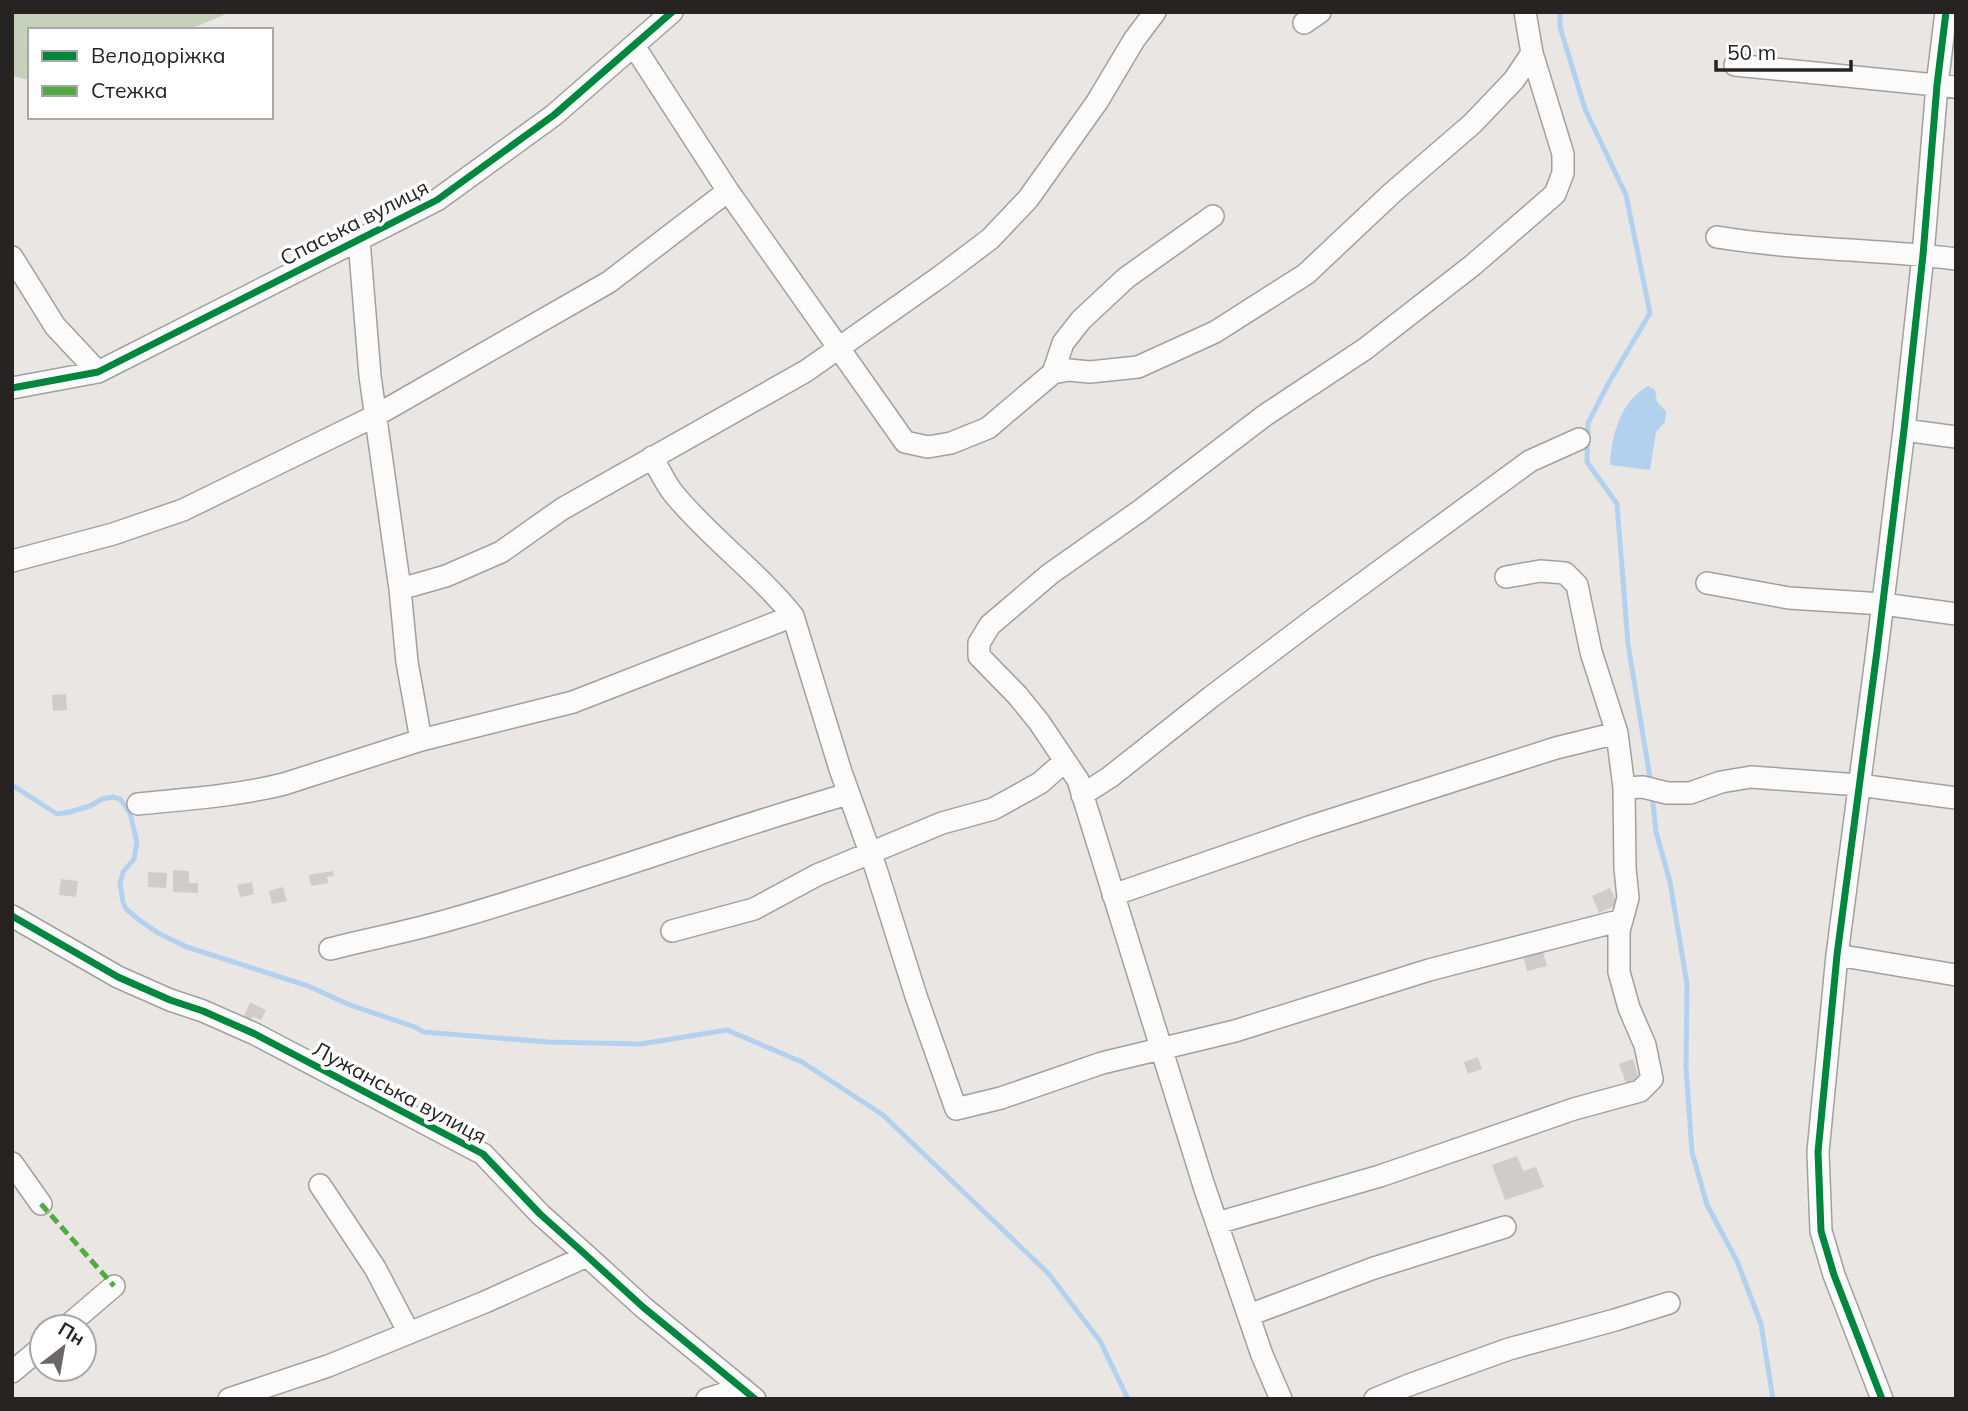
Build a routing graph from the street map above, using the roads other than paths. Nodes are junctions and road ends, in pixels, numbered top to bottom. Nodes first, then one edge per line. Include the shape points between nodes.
1 (672, 12) edge
2 (1155, 12) edge
3 (1525, 12) edge
4 (1946, 12) edge
5 (634, 46) junction
6 (1532, 53) junction
7 (1735, 65) dead end
8 (1947, 86) edge
9 (728, 191) junction
10 (1213, 216) dead end
11 (1717, 237) dead end
12 (359, 240) junction
13 (1923, 255) junction
14 (12, 257) edge
15 (1956, 259) edge
16 (839, 348) junction
17 (98, 372) junction
18 (1053, 373) junction
19 (12, 388) edge
20 (375, 416) junction
21 (1904, 430) junction
22 (1956, 438) edge
23 (1580, 439) dead end
24 (652, 457) junction
25 (12, 561) edge
26 (1506, 577) dead end
27 (1707, 583) dead end
28 (400, 589) junction
29 (1883, 604) junction
30 (1956, 614) edge
31 (793, 616) junction
32 (1617, 733) junction
33 (421, 740) junction
34 (1065, 761) junction
35 (1859, 785) junction
36 (1634, 788) junction
37 (848, 794) junction
38 (1082, 795) junction
39 (1956, 798) edge
40 (138, 804) dead end
41 (870, 852) junction
42 (1113, 895) junction
43 (12, 916) edge
44 (1622, 920) junction
45 (672, 931) dead end
46 (330, 949) dead end
47 (1836, 955) junction
48 (1956, 975) edge
49 (1162, 1049) junction
50 (12, 1163) edge
51 (320, 1185) dead end
52 (41, 1204) dead end
53 (1217, 1223) junction
54 (1505, 1227) dead end
55 (587, 1256) junction
56 (114, 1286) dead end
57 (1669, 1303) dead end
58 (82, 1313) edge
59 (1249, 1315) junction
60 (409, 1332) junction
61 (28, 1359) edge
62 (12, 1373) edge
63 (748, 1394) edge
64 (229, 1399) edge
65 (707, 1399) edge
66 (1281, 1399) edge
67 (1375, 1399) edge
68 (1882, 1399) edge

1 - 5 street, Спаська вулиця
2 - 16 street via 1028,199 989,239
3 - 6 street
4 - 8 street
5 - 9 street
5 - 12 street, Спаська вулиця via 554,115 437,200
6 - 18 street via 1514,80 1472,124 1306,274 1215,332 1138,368
6 - 34 street via 1563,154 1563,173 1555,194 1365,349 1265,416 1050,574 990,625 979,643 979,656 1018,696
7 - 8 street
8 - 13 street
9 - 16 street
9 - 20 street via 609,282
10 - 18 street via 1126,278 1081,320 1063,343
11 - 13 street via 1762,245
12 - 17 street, Спаська вулиця
12 - 20 street
13 - 15 street
13 - 21 street
14 - 17 street via 55,326
16 - 18 street via 905,442 928,447 988,428
16 - 24 street
17 - 19 street, Спаська вулиця
20 - 25 street via 183,510
20 - 28 street
21 - 22 street
21 - 29 street
23 - 38 street via 1530,461
24 - 28 street via 562,509 501,552 446,576
24 - 31 street via 673,493
26 - 32 street via 1540,571 1565,573 1577,585 1591,652
27 - 29 street via 1788,597
28 - 33 street
29 - 30 street
29 - 35 street
31 - 33 street via 573,702
31 - 37 street
32 - 36 street
32 - 42 street via 1520,759
33 - 40 street via 262,789
34 - 38 street
34 - 41 street via 1040,783 993,809 942,823
35 - 36 street via 1751,776 1690,793
35 - 39 street
35 - 47 street
36 - 44 street via 1625,867 1628,898
37 - 41 street
37 - 46 street via 457,918
38 - 42 street
41 - 45 street via 754,909
41 - 49 street via 956,1109
42 - 49 street
43 - 55 street, Лужанська вулиця via 106,971 255,1034 483,1154
44 - 49 street via 1429,970
44 - 53 street via 1619,972 1645,1045 1651,1079 1640,1091
47 - 48 street
47 - 68 street via 1818,1152 1821,1231
49 - 53 street
50 - 52 street
51 - 60 street via 375,1268
53 - 59 street
54 - 59 street via 1374,1268
55 - 60 street
55 - 63 street, Лужанська вулиця
56 - 58 street
57 - 67 street via 1509,1349
59 - 66 street
60 - 64 street via 328,1366
61 - 62 street
63 - 65 street

